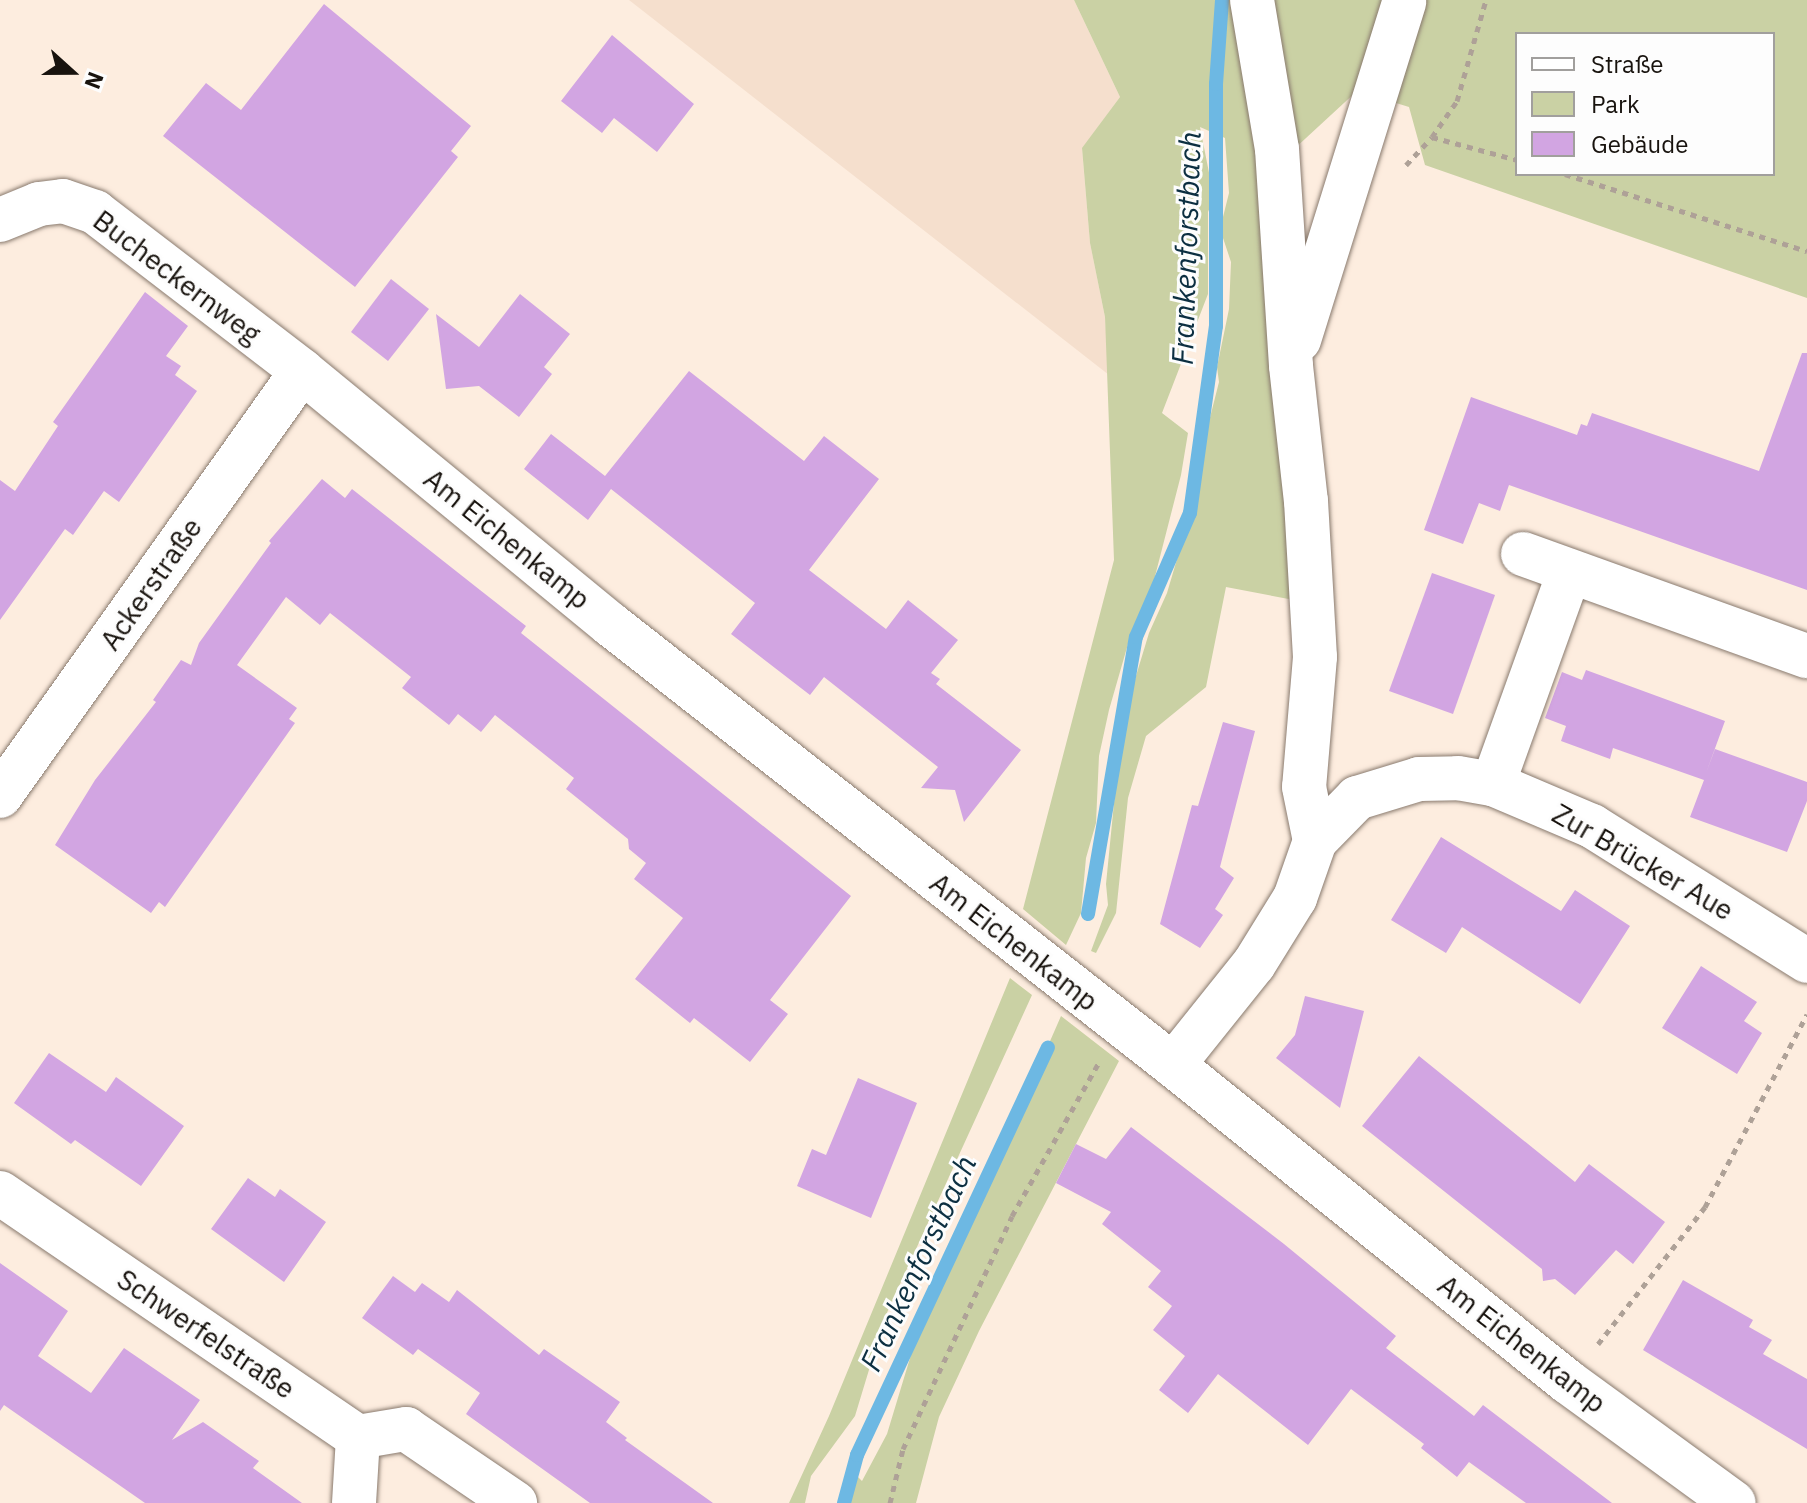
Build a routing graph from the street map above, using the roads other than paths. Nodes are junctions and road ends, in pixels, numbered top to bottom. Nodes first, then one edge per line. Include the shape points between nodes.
1 (1252, 0) edge
2 (1404, 2) edge
3 (0, 220) edge
4 (1291, 366) junction
5 (302, 371) junction
6 (1523, 554) dead end
7 (1569, 573) junction
8 (1807, 656) edge
9 (1493, 784) junction
10 (0, 796) edge
11 (1315, 841) junction
12 (1801, 946) edge
13 (1173, 1065) junction
14 (0, 1193) edge
15 (358, 1437) junction
16 (1710, 1497) edge
17 (354, 1503) edge
18 (515, 1503) edge

1 - 4 street via 1277,149
2 - 4 street
3 - 5 street, Bucheckernweg via 39,204 63,201 95,212
4 - 11 street via 1315,657 1304,787
5 - 10 street, Ackerstraße
5 - 13 street, Am Eichenkamp via 610,624
6 - 7 street
7 - 8 street
7 - 9 street
9 - 11 street, Zur Brücker Aue via 1419,779 1357,798
9 - 12 street, Zur Brücker Aue via 1592,826
11 - 13 street, Zur Brücker Aue via 1295,898 1254,964
13 - 16 street, Am Eichenkamp
14 - 15 street, Schwerfelstraße
15 - 17 street
15 - 18 street via 406,1429

